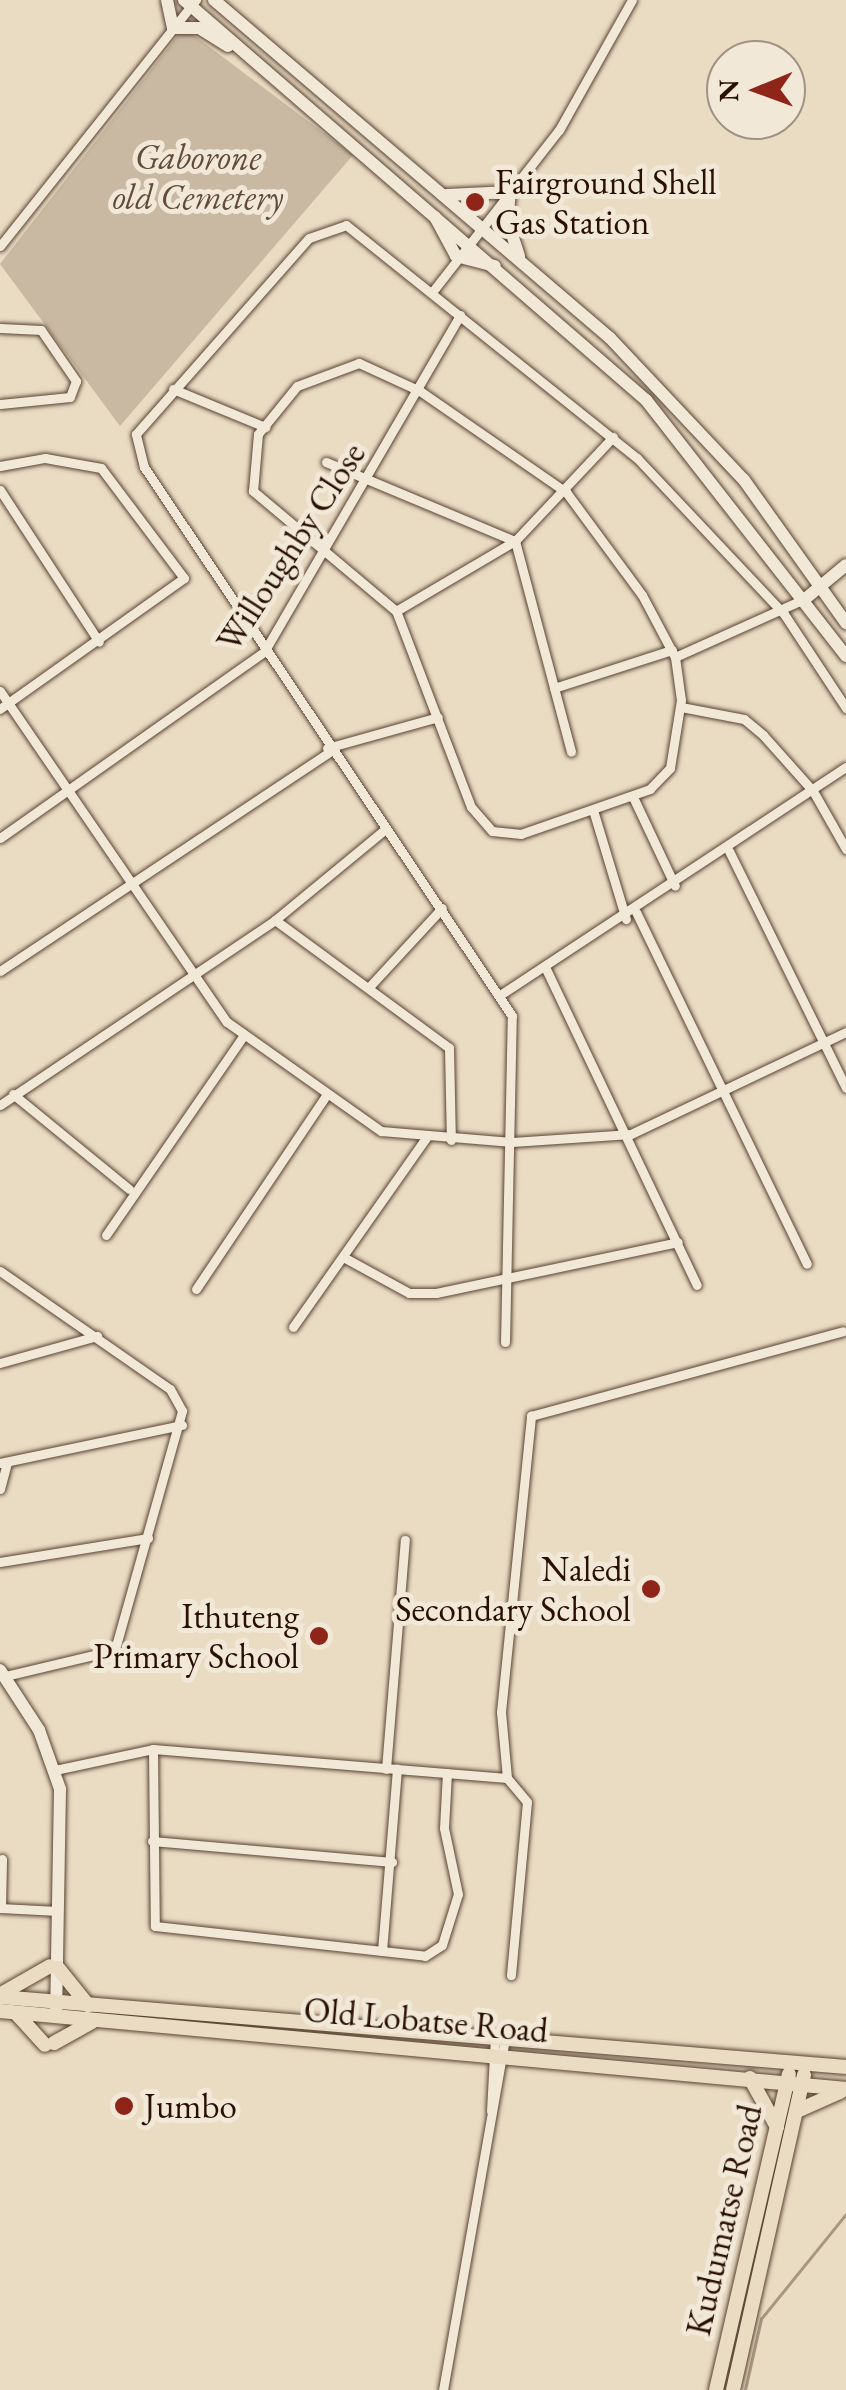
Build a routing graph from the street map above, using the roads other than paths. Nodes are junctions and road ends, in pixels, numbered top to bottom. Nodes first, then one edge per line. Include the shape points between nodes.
1 (167, 0) edge
2 (214, 0) edge
3 (632, 0) edge
4 (191, 2) edge
5 (174, 28) junction
6 (244, 51) junction
7 (510, 192) junction
8 (442, 194) junction
9 (432, 210) junction
10 (482, 228) junction
11 (470, 241) junction
12 (0, 246) edge
13 (456, 256) junction
14 (522, 263) junction
15 (498, 266) junction
16 (433, 292) junction
17 (460, 315) junction
18 (0, 328) edge
19 (172, 389) junction
20 (420, 391) junction
21 (0, 404) edge
22 (264, 426) junction
23 (613, 437) junction
24 (326, 462) dead end
25 (0, 466) edge
26 (372, 474) junction
27 (0, 490) edge
28 (566, 492) junction
29 (516, 541) junction
30 (320, 553) junction
31 (846, 564) edge
32 (822, 586) junction
33 (806, 598) junction
34 (396, 611) junction
35 (784, 614) junction
36 (846, 623) edge
37 (99, 642) junction
38 (264, 652) junction
39 (673, 654) junction
40 (846, 656) edge
41 (554, 688) junction
42 (0, 691) edge
43 (4, 706) edge
44 (681, 707) junction
45 (846, 708) edge
46 (438, 717) junction
47 (328, 750) junction
48 (571, 752) dead end
49 (846, 767) edge
50 (814, 792) junction
51 (65, 793) junction
52 (633, 797) junction
53 (593, 810) junction
54 (384, 830) junction
55 (0, 838) edge
56 (846, 849) edge
57 (729, 851) junction
58 (129, 883) junction
59 (676, 886) junction
60 (442, 908) junction
61 (636, 912) junction
62 (626, 918) junction
63 (275, 920) junction
64 (546, 969) junction
65 (0, 971) edge
66 (192, 973) junction
67 (370, 986) junction
68 (500, 994) junction
69 (846, 1032) edge
70 (242, 1038) junction
71 (824, 1042) junction
72 (726, 1086) junction
73 (846, 1088) edge
74 (13, 1094) junction
75 (325, 1097) junction
76 (0, 1105) edge
77 (631, 1134) junction
78 (426, 1138) junction
79 (451, 1140) junction
80 (512, 1142) junction
81 (130, 1189) junction
82 (106, 1235) dead end
83 (678, 1242) junction
84 (345, 1258) junction
85 (807, 1264) dead end
86 (0, 1271) edge
87 (508, 1284) junction
88 (696, 1285) dead end
89 (196, 1289) dead end
90 (293, 1326) dead end
91 (843, 1331) dead end
92 (96, 1336) junction
93 (504, 1342) dead end
94 (0, 1362) edge
95 (182, 1425) junction
96 (3, 1463) edge
97 (0, 1489) edge
98 (148, 1538) junction
99 (405, 1540) dead end
100 (0, 1562) edge
101 (2, 1673) edge
102 (153, 1749) junction
103 (391, 1769) junction
104 (55, 1770) junction
105 (447, 1773) junction
106 (507, 1778) junction
107 (152, 1841) junction
108 (2, 1860) edge
109 (392, 1862) junction
110 (0, 1908) edge
111 (58, 1910) junction
112 (382, 1951) junction
113 (54, 1967) junction
114 (512, 1975) dead end
115 (0, 1995) edge
116 (88, 2005) junction
117 (52, 2008) junction
118 (8, 2012) edge
119 (98, 2020) junction
120 (500, 2039) junction
121 (498, 2057) junction
122 (799, 2064) junction
123 (846, 2067) edge
124 (750, 2078) junction
125 (795, 2082) junction
126 (846, 2090) edge
127 (799, 2110) junction
128 (777, 2128) junction
129 (443, 2390) edge
130 (716, 2390) edge
131 (733, 2390) edge

1 - 5 main road
2 - 8 main road
3 - 7 street via 559,130
4 - 5 street
4 - 6 main road
5 - 6 main road via 200,28
5 - 12 street
6 - 9 main road
7 - 8 main road via 475,200
7 - 10 street
7 - 14 main road via 506,219
8 - 10 main road
9 - 11 main road
9 - 13 main road
10 - 11 street
10 - 14 main road
11 - 13 street
11 - 15 main road
13 - 15 main road
13 - 16 street
14 - 32 main road via 660,388 744,480
15 - 33 main road via 646,400
16 - 17 street
16 - 19 street via 358,231 318,230
17 - 20 street, Willoughby Close
17 - 23 street
18 - 21 street via 41,330 76,381 70,396
19 - 22 street
19 - 38 street via 136,434 136,453
20 - 22 street via 342,363 297,386
20 - 26 street, Willoughby Close
20 - 28 street
22 - 30 street via 250,454 253,491
23 - 28 street
23 - 35 street
24 - 26 street
25 - 37 street via 45,458 102,468 181,568 180,586
26 - 29 street
26 - 30 street, Willoughby Close
27 - 37 street
28 - 29 street
28 - 39 street
29 - 34 street
29 - 41 street
30 - 34 street
30 - 38 street, Willoughby Close
31 - 32 main road
32 - 33 main road
32 - 36 main road
33 - 35 street
33 - 40 main road
34 - 46 street
35 - 39 street
35 - 45 street
37 - 43 street
38 - 47 street
38 - 51 street, Willoughby Close
39 - 41 street
39 - 44 street
41 - 48 street
42 - 43 street
43 - 51 street
44 - 50 street via 744,719
44 - 52 street via 670,768
46 - 47 street
46 - 53 street via 470,807 492,831 521,834
47 - 54 street
47 - 58 street
49 - 50 street
50 - 56 street
50 - 57 street
51 - 55 street, Willoughby Close
51 - 58 street
52 - 53 street
52 - 59 street
53 - 62 street
54 - 60 street
54 - 63 street
57 - 59 street
57 - 71 street
58 - 65 street
58 - 66 street
59 - 61 street
60 - 67 street
60 - 68 street
61 - 62 street
61 - 72 street
62 - 64 street
63 - 66 street
63 - 67 street
64 - 68 street
64 - 77 street
66 - 70 street
66 - 74 street
67 - 79 street via 449,1048
68 - 80 street via 516,1030
69 - 71 street
70 - 75 street
70 - 81 street
71 - 72 street
71 - 73 street
72 - 77 street
72 - 85 street
74 - 76 street
74 - 81 street
75 - 78 street via 381,1131
75 - 89 street
77 - 80 street
77 - 83 street
78 - 79 street
78 - 84 street
79 - 80 street
80 - 87 street
81 - 82 street
83 - 87 street
83 - 88 street
84 - 87 street via 409,1293
84 - 90 street
86 - 92 street
87 - 93 street
91 - 106 street via 531,1416 501,1712
92 - 94 street
92 - 95 street via 170,1389
95 - 96 street
95 - 98 street
96 - 97 street
98 - 100 street
98 - 101 street via 116,1650
99 - 103 street
101 - 104 main road
102 - 103 street
102 - 104 street
102 - 107 street
103 - 105 street
103 - 109 street
104 - 111 main road via 65,1846
105 - 106 street
105 - 112 street via 444,1828 458,1872 453,1920 430,1956
106 - 114 street via 527,1802
107 - 109 street
107 - 112 street via 150,1911 163,1930
108 - 110 street
109 - 112 street
110 - 111 street
111 - 113 main road
113 - 115 main road
113 - 116 main road
113 - 117 main road
115 - 117 main road, Old Lobatse Road
116 - 117 main road, Old Lobatse Road
116 - 120 main road, Old Lobatse Road
117 - 118 main road, Old Lobatse Road
117 - 119 main road, Old Lobatse Road
118 - 119 main road via 49,2044
119 - 121 main road, Old Lobatse Road
120 - 121 street
120 - 122 main road, Old Lobatse Road
121 - 124 main road, Old Lobatse Road
121 - 129 street
122 - 123 main road, Old Lobatse Road
122 - 125 main road, Kudumatse Road
124 - 125 main road, Old Lobatse Road
124 - 128 main road
125 - 126 main road, Old Lobatse Road
125 - 127 main road, Kudumatse Road
125 - 128 main road, Kudumatse Road
126 - 127 main road
127 - 131 main road, Kudumatse Road
128 - 130 main road, Kudumatse Road

